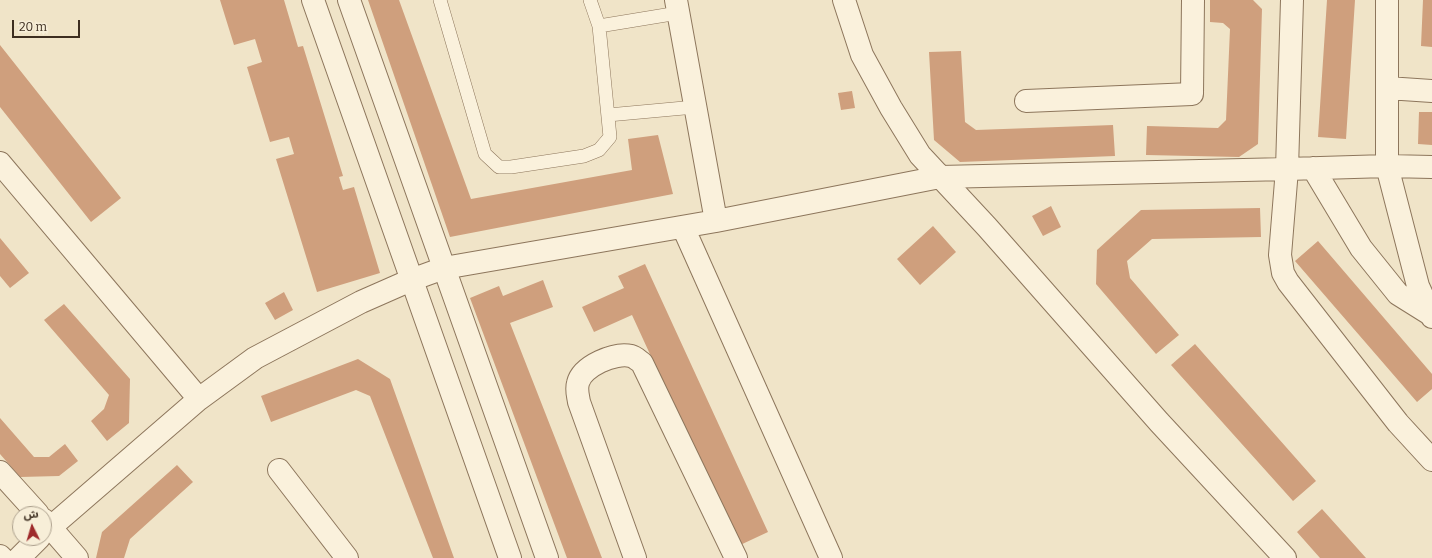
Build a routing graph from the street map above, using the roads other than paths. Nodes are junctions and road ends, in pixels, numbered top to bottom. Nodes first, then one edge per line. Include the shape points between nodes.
1 (314, 0) edge
2 (348, 0) edge
3 (440, 0) edge
4 (590, 0) edge
5 (844, 0) edge
6 (1194, 0) edge
7 (1292, 0) edge
8 (1387, 0) edge
9 (677, 7) edge
10 (599, 26) junction
11 (1387, 88) junction
12 (1432, 91) edge
13 (1026, 101) dead end
14 (695, 107) junction
15 (608, 115) junction
16 (0, 163) edge
17 (1387, 166) junction
18 (1432, 167) edge
19 (1313, 168) junction
20 (1287, 170) junction
21 (940, 177) junction
22 (716, 221) junction
23 (683, 226) junction
24 (444, 268) junction
25 (412, 280) junction
26 (1431, 315) edge
27 (199, 399) junction
28 (1432, 460) edge
29 (279, 470) dead end
30 (0, 472) edge
31 (27, 506) edge
32 (52, 519) edge
33 (52, 534) edge
34 (28, 546) edge
35 (19, 558) edge
36 (77, 558) edge
37 (348, 558) edge
38 (510, 558) edge
39 (547, 558) edge
40 (635, 558) edge
41 (736, 558) edge
42 (831, 558) edge
43 (1285, 558) edge

1 - 25 street
2 - 24 street
3 - 15 lane via 485,154 498,167 584,156 599,150 610,137
4 - 10 lane
5 - 21 street via 862,55 920,155
6 - 13 street via 1192,94
7 - 20 street
8 - 11 street
9 - 10 lane
9 - 14 street
10 - 15 lane
11 - 12 street
11 - 17 street
14 - 15 lane
14 - 22 street
16 - 27 street
17 - 18 street
17 - 19 street
17 - 26 street via 1418,286
19 - 20 street
19 - 26 street via 1361,248 1398,294
20 - 21 street
20 - 28 street via 1280,255 1282,273 1398,423
21 - 22 street
21 - 43 street via 1159,422
22 - 23 street
23 - 24 street
23 - 42 street
24 - 25 street
24 - 39 street
25 - 27 street via 361,302 255,358
25 - 38 street
27 - 32 street
29 - 37 street
30 - 31 street
33 - 36 street
34 - 35 street
40 - 41 street via 577,390 578,381 595,364 610,358 632,356 642,362

